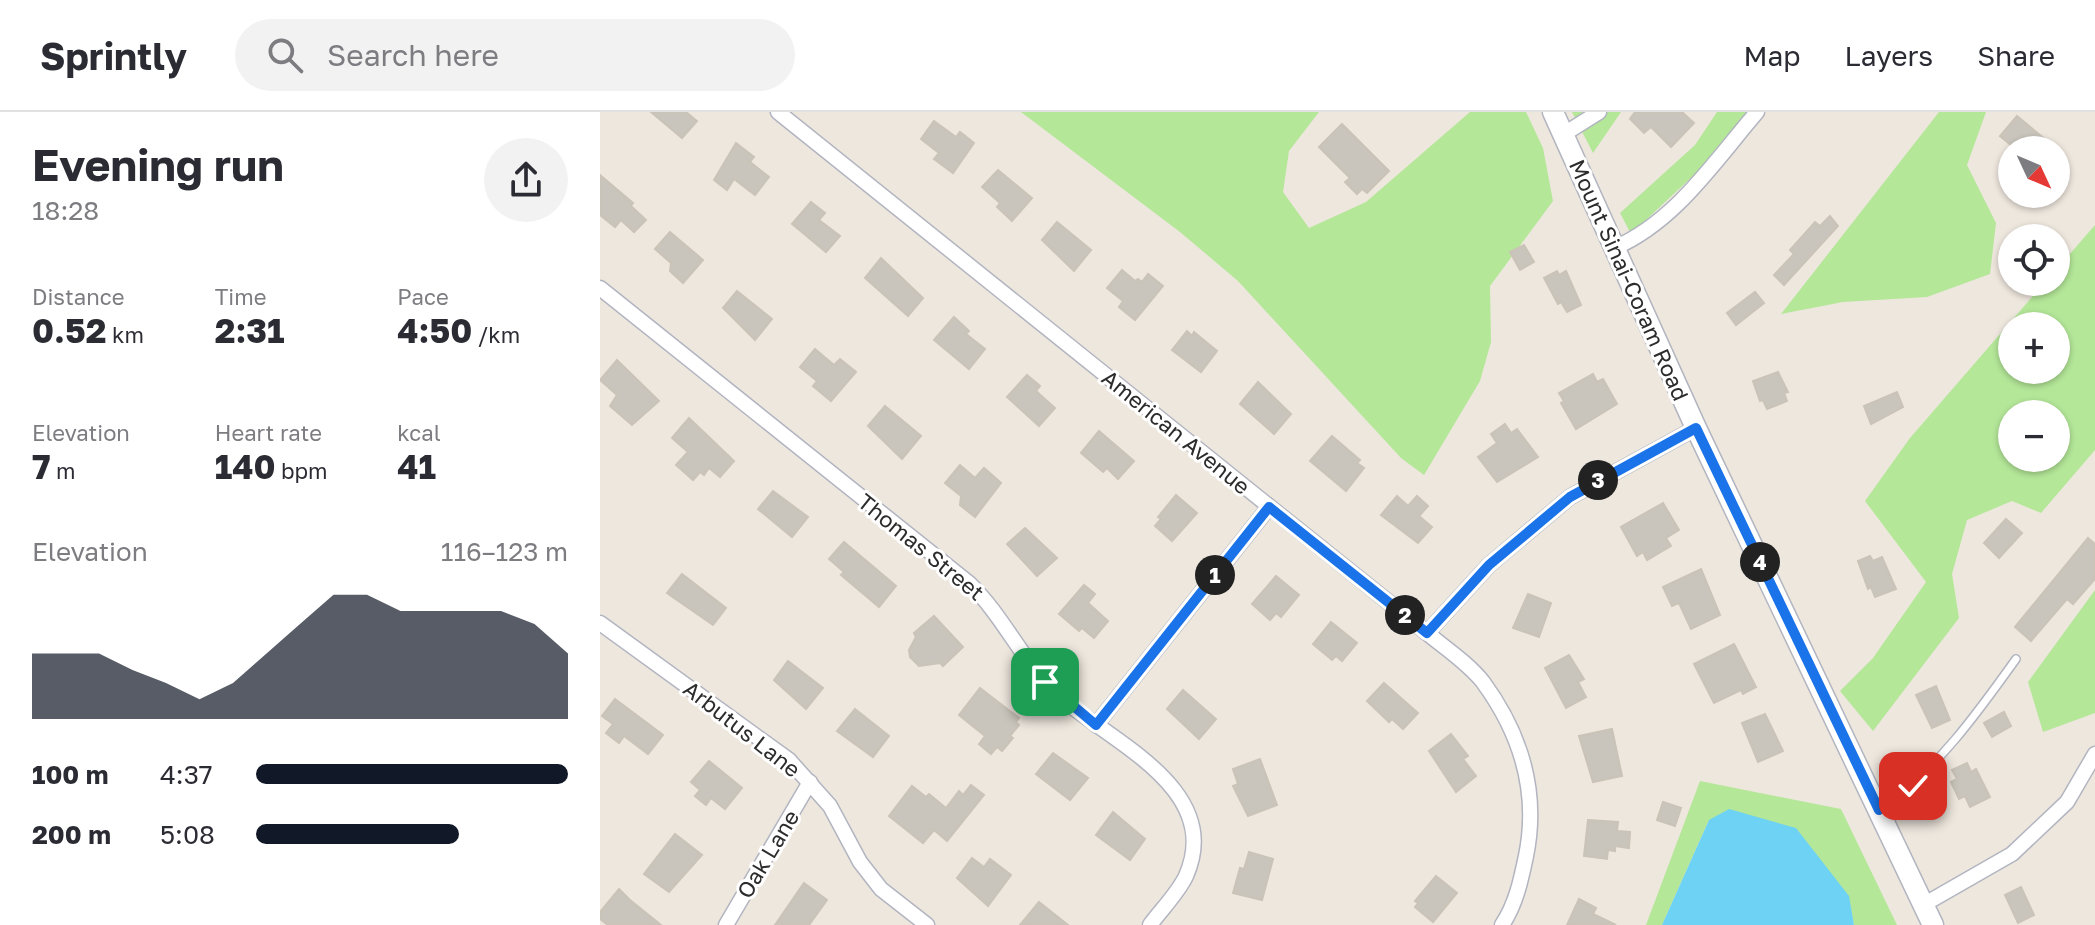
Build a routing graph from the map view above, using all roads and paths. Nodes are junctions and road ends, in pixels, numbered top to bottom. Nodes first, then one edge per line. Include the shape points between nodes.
1 (778, 112) edge
2 (1553, 112) edge
3 (1599, 112) edge
4 (1757, 112) edge
5 (1564, 134) junction
6 (1614, 248) junction
7 (600, 288) edge
8 (1696, 428) junction
9 (1269, 507) junction
10 (600, 623) edge
11 (1427, 633) junction
12 (2016, 659) dead end
13 (1096, 725) junction
14 (2095, 754) edge
15 (810, 782) junction
16 (1879, 810) junction
17 (1923, 905) junction
18 (726, 925) edge
19 (927, 925) edge
20 (1150, 925) edge
21 (1502, 925) edge
22 (1933, 925) edge

1 - 9 street, American Avenue
2 - 5 main road, Mount Sinai-Coram Road
3 - 5 street
4 - 6 street via 1681,202 1641,236
5 - 6 main road, Mount Sinai-Coram Road
6 - 8 main road, Mount Sinai-Coram Road
7 - 13 street, Thomas Street via 970,584 1045,682
8 - 11 street via 1570,497 1489,565
8 - 16 main road, Mount Sinai-Coram Road
9 - 11 street, American Avenue
9 - 13 street
10 - 15 street, Arbutus Lane via 789,760
11 - 21 street, American Avenue via 1482,681 1526,767 1532,826 1516,898
12 - 16 lane via 1941,757
13 - 20 street, Thomas Street via 1166,779 1194,827 1186,876
14 - 17 street via 2067,802 2012,854
15 - 18 street, Oak Lane
15 - 19 street, Arbutus Lane via 881,889
16 - 17 main road, Mount Sinai-Coram Road
17 - 22 main road, Mount Sinai-Coram Road

